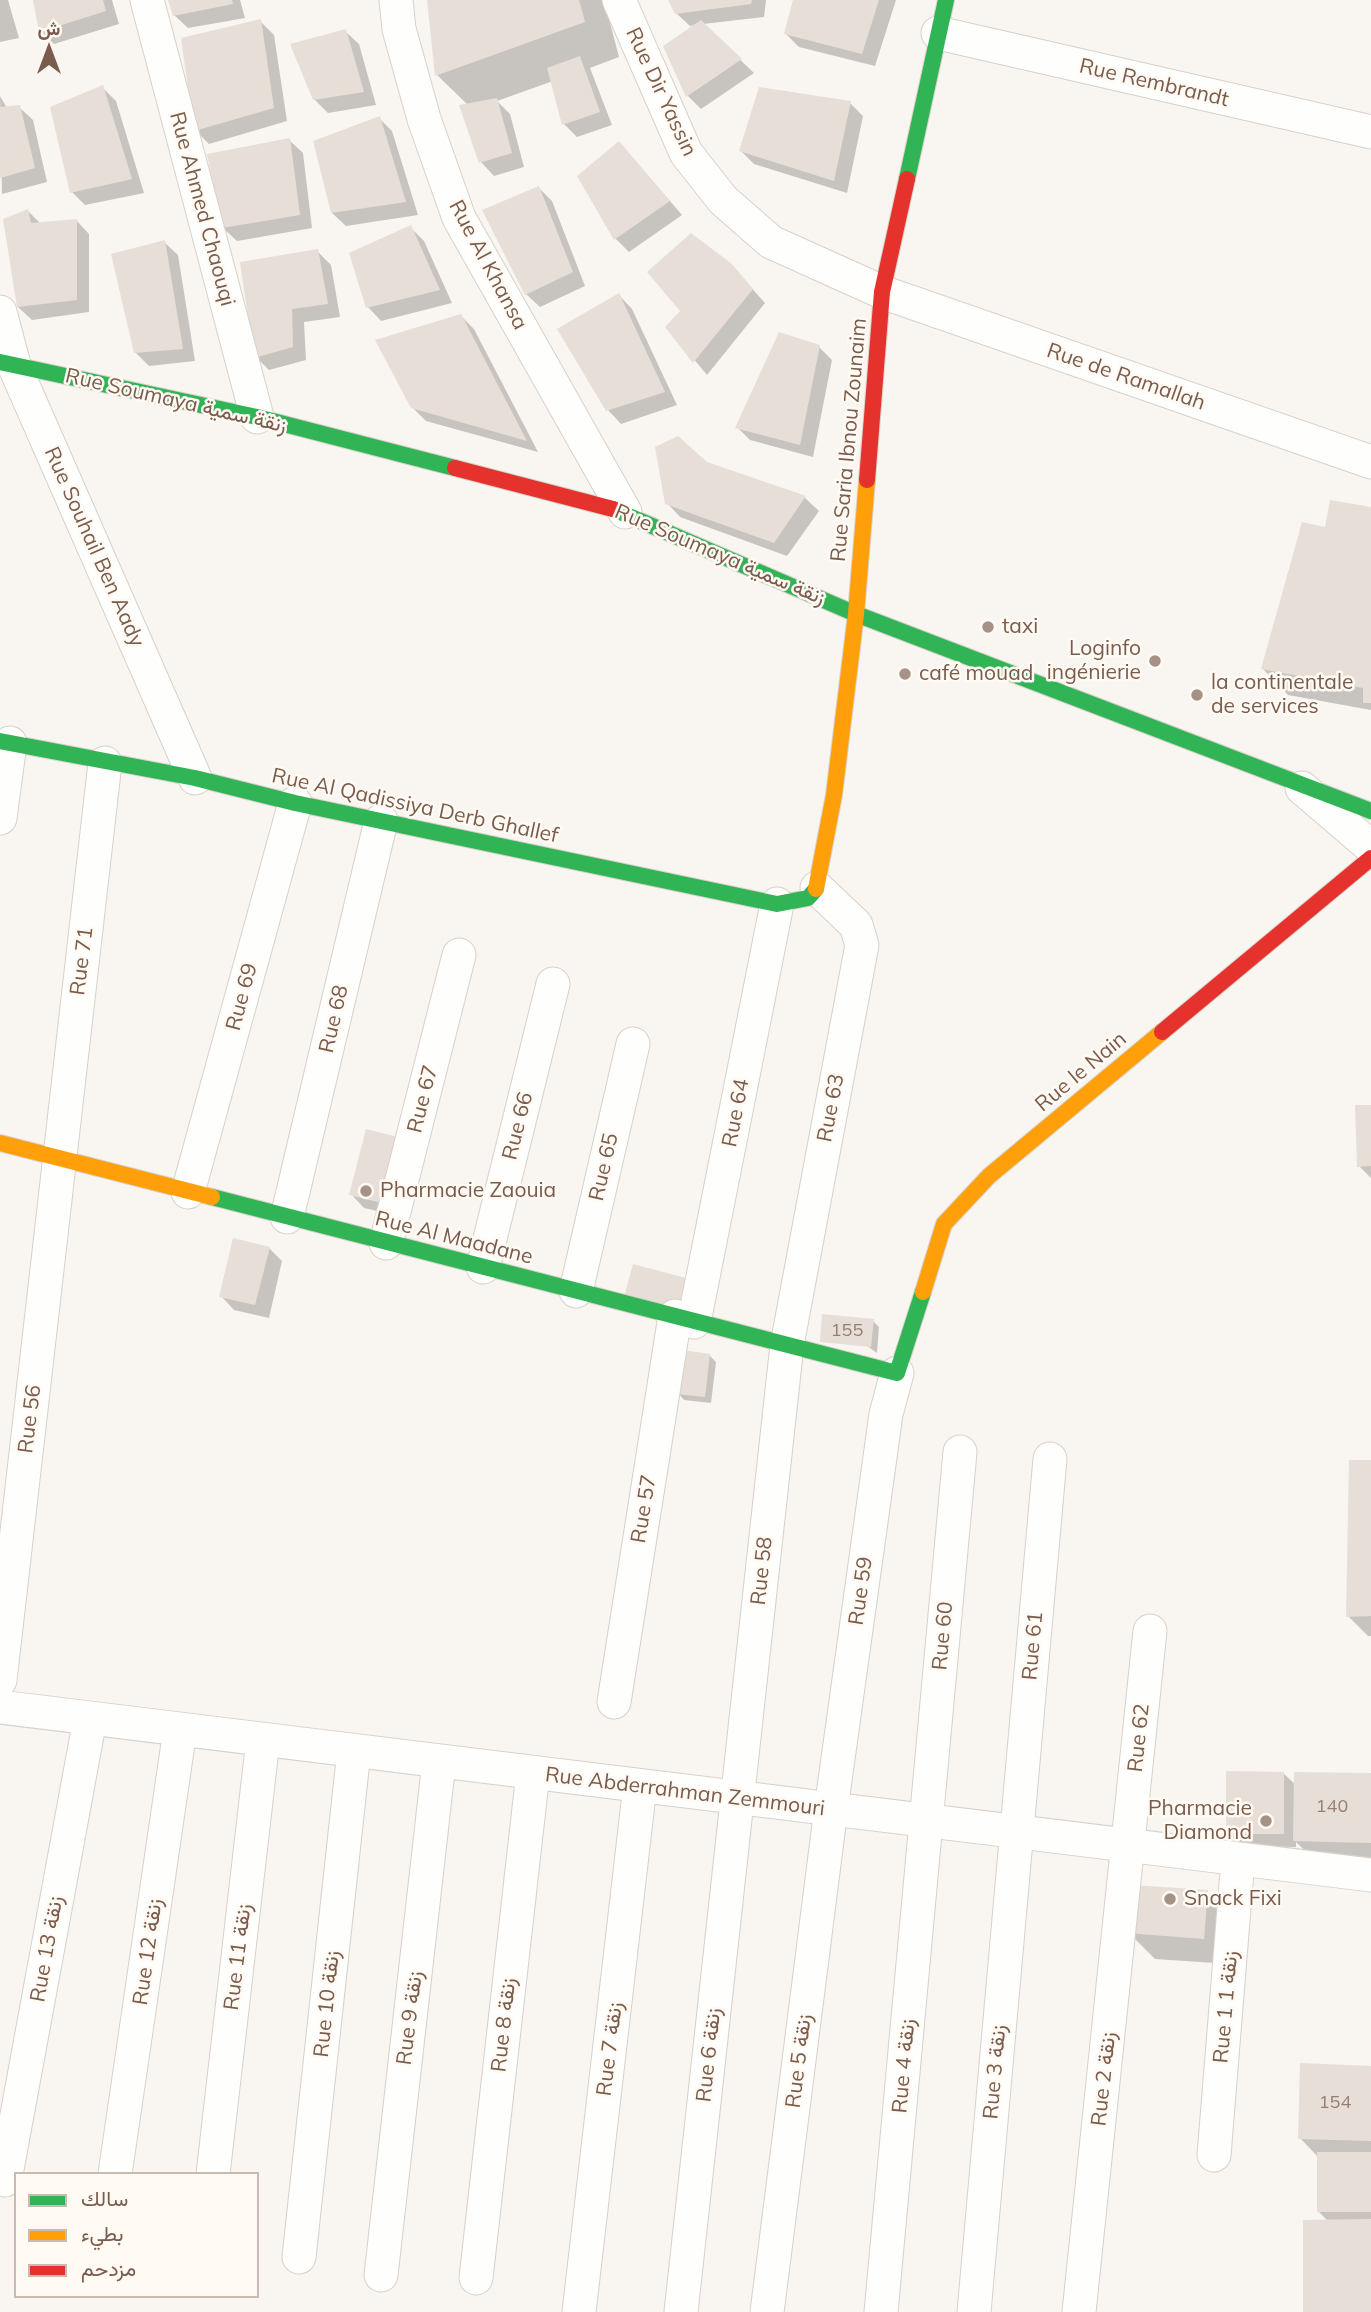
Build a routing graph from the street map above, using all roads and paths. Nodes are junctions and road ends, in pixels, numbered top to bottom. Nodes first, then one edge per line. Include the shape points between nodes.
1 (147, 0) edge
2 (396, 0) edge
3 (619, 0) edge
4 (946, 0) edge
5 (938, 33) junction
6 (1371, 132) edge
7 (882, 292) junction
8 (0, 312) edge
9 (7, 363) edge
10 (257, 417) junction
11 (1371, 463) edge
12 (625, 512) junction
13 (856, 614) junction
14 (5, 742) edge
15 (105, 763) junction
16 (195, 778) junction
17 (1298, 783) junction
18 (295, 803) junction
19 (1371, 811) edge
20 (0, 818) edge
21 (381, 821) junction
22 (1371, 847) edge
23 (1371, 858) edge
24 (817, 888) junction
25 (778, 904) junction
26 (459, 955) dead end
27 (553, 984) dead end
28 (633, 1044) dead end
29 (0, 1143) edge
30 (60, 1158) junction
31 (188, 1192) junction
32 (287, 1217) junction
33 (386, 1242) junction
34 (483, 1267) junction
35 (576, 1291) junction
36 (685, 1319) junction
37 (787, 1345) junction
38 (897, 1373) junction
39 (960, 1452) dead end
40 (1050, 1459) dead end
41 (1150, 1631) dead end
42 (0, 1680) edge
43 (614, 1702) dead end
44 (0, 1707) edge
45 (90, 1719) junction
46 (180, 1730) junction
47 (263, 1740) junction
48 (354, 1751) junction
49 (439, 1762) junction
50 (533, 1773) junction
51 (640, 1786) junction
52 (738, 1798) junction
53 (831, 1809) junction
54 (926, 1821) junction
55 (1016, 1832) junction
56 (1128, 1845) junction
57 (1238, 1859) junction
58 (1371, 1875) edge
59 (1214, 2155) dead end
60 (115, 2172) edge
61 (213, 2172) edge
62 (5, 2180) dead end
63 (299, 2257) dead end
64 (381, 2275) dead end
65 (476, 2278) dead end
66 (579, 2312) edge
67 (681, 2312) edge
68 (767, 2312) edge
69 (881, 2312) edge
70 (974, 2312) edge
71 (1079, 2312) edge

1 - 10 street, Rue Ahmed Chaouqi
2 - 12 street, Rue Al Khansa via 420,106 459,218
3 - 7 street, Rue Dir Yassin via 686,153 723,200 771,242
4 - 5 street, Rue Saria Ibnou Zounaim
5 - 6 street, Rue Rembrandt
5 - 7 street, Rue Saria Ibnou Zounaim
7 - 11 street, Rue de Ramallah
7 - 13 street, Rue Saria Ibnou Zounaim
8 - 9 street, Rue Souhail Ben Aady
9 - 10 street, Rue Soumaya زنقة سمية
9 - 16 street, Rue Souhail Ben Aady
10 - 12 street, Rue Soumaya زنقة سمية
12 - 13 street, Rue Soumaya زنقة سمية
13 - 17 street, Rue Soumaya زنقة سمية
13 - 24 street, Rue Saria Ibnou Zounaim via 834,795
14 - 15 street, Rue Al Qadissiya Derb Ghallef
14 - 20 street
15 - 16 street, Rue Al Qadissiya Derb Ghallef
15 - 30 street, Rue 71
16 - 18 street, Rue Al Qadissiya Derb Ghallef
17 - 19 street, Rue Soumaya زنقة سمية
17 - 22 street, Rue Soumaya زنقة سمية
18 - 21 street, Rue Al Qadissiya Derb Ghallef
18 - 31 street, Rue 69
21 - 25 street, Rue Al Qadissiya Derb Ghallef
21 - 32 street, Rue 68
23 - 38 street, Rue le Nain via 989,1176 944,1224
24 - 25 street, Rue Al Qadissiya Derb Ghallef via 808,898
24 - 37 street, Rue 63 via 856,925 862,946
25 - 36 street, Rue 64
26 - 33 street, Rue 67
27 - 34 street, Rue 66
28 - 35 street, Rue 65
29 - 30 street, Rue Al Maadane
30 - 31 street, Rue Al Maadane
30 - 42 street, Rue 56
31 - 32 street, Rue Al Maadane
32 - 33 street, Rue Al Maadane
33 - 34 street, Rue Al Maadane
34 - 35 street, Rue Al Maadane
35 - 36 street, Rue Al Maadane
36 - 37 street, Rue Al Maadane
36 - 43 street, Rue 57
37 - 38 street, Rue Al Maadane
37 - 52 street, Rue 58
38 - 53 street, Rue 59 via 886,1414
39 - 54 street, Rue 60
40 - 55 street, Rue 61
41 - 56 street, Rue 62
44 - 45 street, Rue Abderrahman Zemmouri
45 - 46 street, Rue Abderrahman Zemmouri
45 - 62 street, Rue 13 زنقة
46 - 47 street, Rue Abderrahman Zemmouri
46 - 60 street, Rue 12 زنقة
47 - 48 street, Rue Abderrahman Zemmouri
47 - 61 street, Rue 11 زنقة
48 - 49 street, Rue Abderrahman Zemmouri
48 - 63 street, Rue 10 زنقة
49 - 50 street, Rue Abderrahman Zemmouri
49 - 64 street, Rue 9 زنقة
50 - 51 street, Rue Abderrahman Zemmouri
50 - 65 street, Rue 8 زنقة
51 - 52 street, Rue Abderrahman Zemmouri
51 - 66 street, Rue 7 زنقة
52 - 53 street, Rue Abderrahman Zemmouri
52 - 67 street, Rue 6 زنقة
53 - 54 street, Rue Abderrahman Zemmouri
53 - 68 street, Rue 5 زنقة
54 - 55 street, Rue Abderrahman Zemmouri
54 - 69 street, Rue 4 زنقة
55 - 56 street, Rue Abderrahman Zemmouri
55 - 70 street, Rue 3 زنقة
56 - 57 street, Rue Abderrahman Zemmouri
56 - 71 street, Rue 2 زنقة
57 - 58 street, Rue Abderrahman Zemmouri
57 - 59 street, Rue 1 زنقة 1

